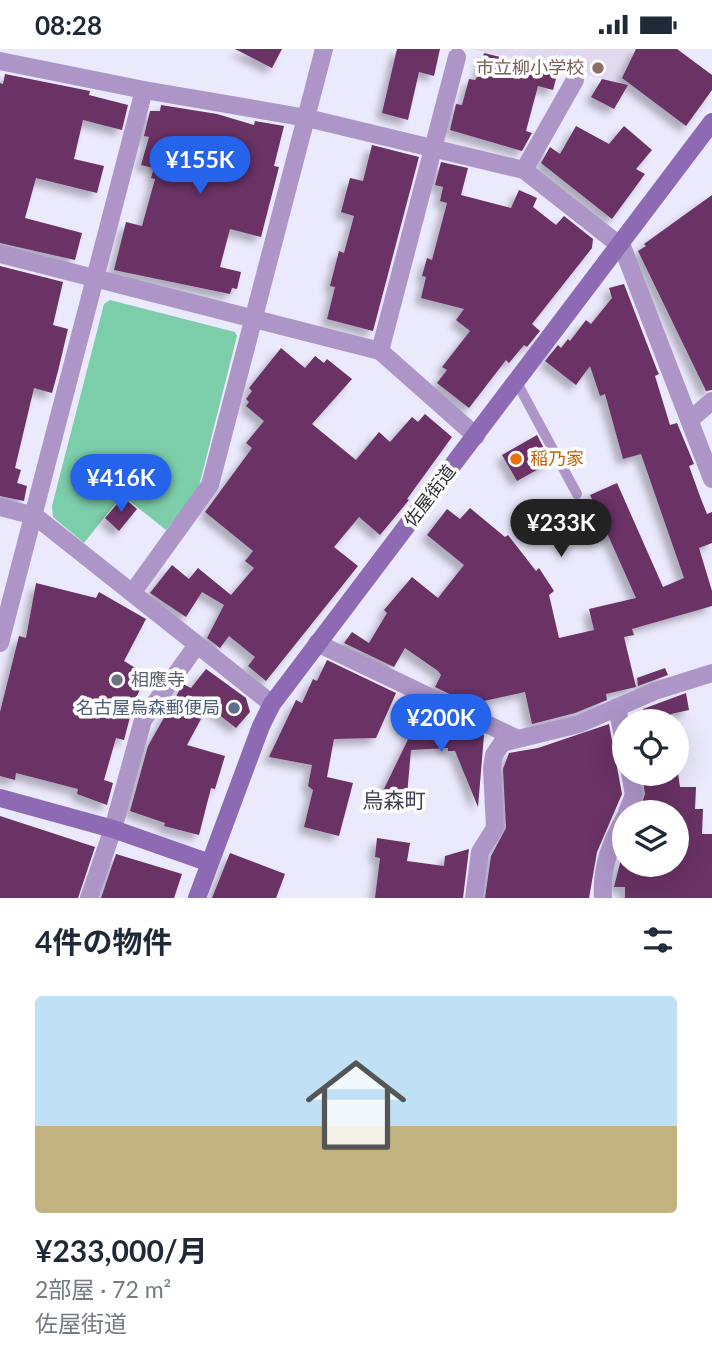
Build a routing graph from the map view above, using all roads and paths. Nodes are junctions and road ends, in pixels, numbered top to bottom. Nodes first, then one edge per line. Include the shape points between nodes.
1 (324, 49) edge
2 (457, 57) dead end
3 (0, 61) edge
4 (575, 80) dead end
5 (144, 90) junction
6 (307, 118) junction
7 (712, 122) edge
8 (434, 147) junction
9 (524, 170) junction
10 (619, 243) junction
11 (0, 254) edge
12 (95, 278) junction
13 (251, 318) junction
14 (380, 351) junction
15 (516, 381) junction
16 (712, 401) edge
17 (691, 419) junction
18 (476, 436) junction
19 (712, 479) edge
20 (577, 494) dead end
21 (0, 507) edge
22 (35, 516) junction
23 (132, 592) junction
24 (0, 643) edge
25 (317, 643) junction
26 (197, 645) junction
27 (712, 673) edge
28 (272, 704) junction
29 (617, 707) joint
30 (516, 738) junction
31 (0, 798) edge
32 (113, 829) junction
33 (612, 840) edge
34 (210, 863) junction
35 (89, 898) edge
36 (197, 898) edge
37 (474, 898) edge
38 (603, 898) edge

1 - 6 street
2 - 8 street
3 - 5 street
4 - 9 street
5 - 6 street
5 - 12 street
6 - 8 street
6 - 13 street
7 - 10 street, 佐屋街道
8 - 9 street
8 - 14 street
9 - 10 street
10 - 15 street, 佐屋街道
10 - 17 street
11 - 12 street
12 - 13 street
12 - 22 street
13 - 14 street
13 - 23 street via 210,485
14 - 18 street
15 - 18 street, 佐屋街道
15 - 20 lane
16 - 17 street
17 - 19 street
18 - 25 street, 佐屋街道
21 - 22 street
22 - 23 street
22 - 24 street
23 - 26 street
25 - 28 street, 佐屋街道
25 - 30 street
26 - 28 street
26 - 32 street via 143,720
27 - 29 street
28 - 34 street, 佐屋街道
29 - 30 street via 579,724
30 - 37 street via 502,743 494,755 495,828 480,852
31 - 32 street
32 - 34 street
32 - 35 street
33 - 38 street via 602,877
34 - 36 street, 佐屋街道

